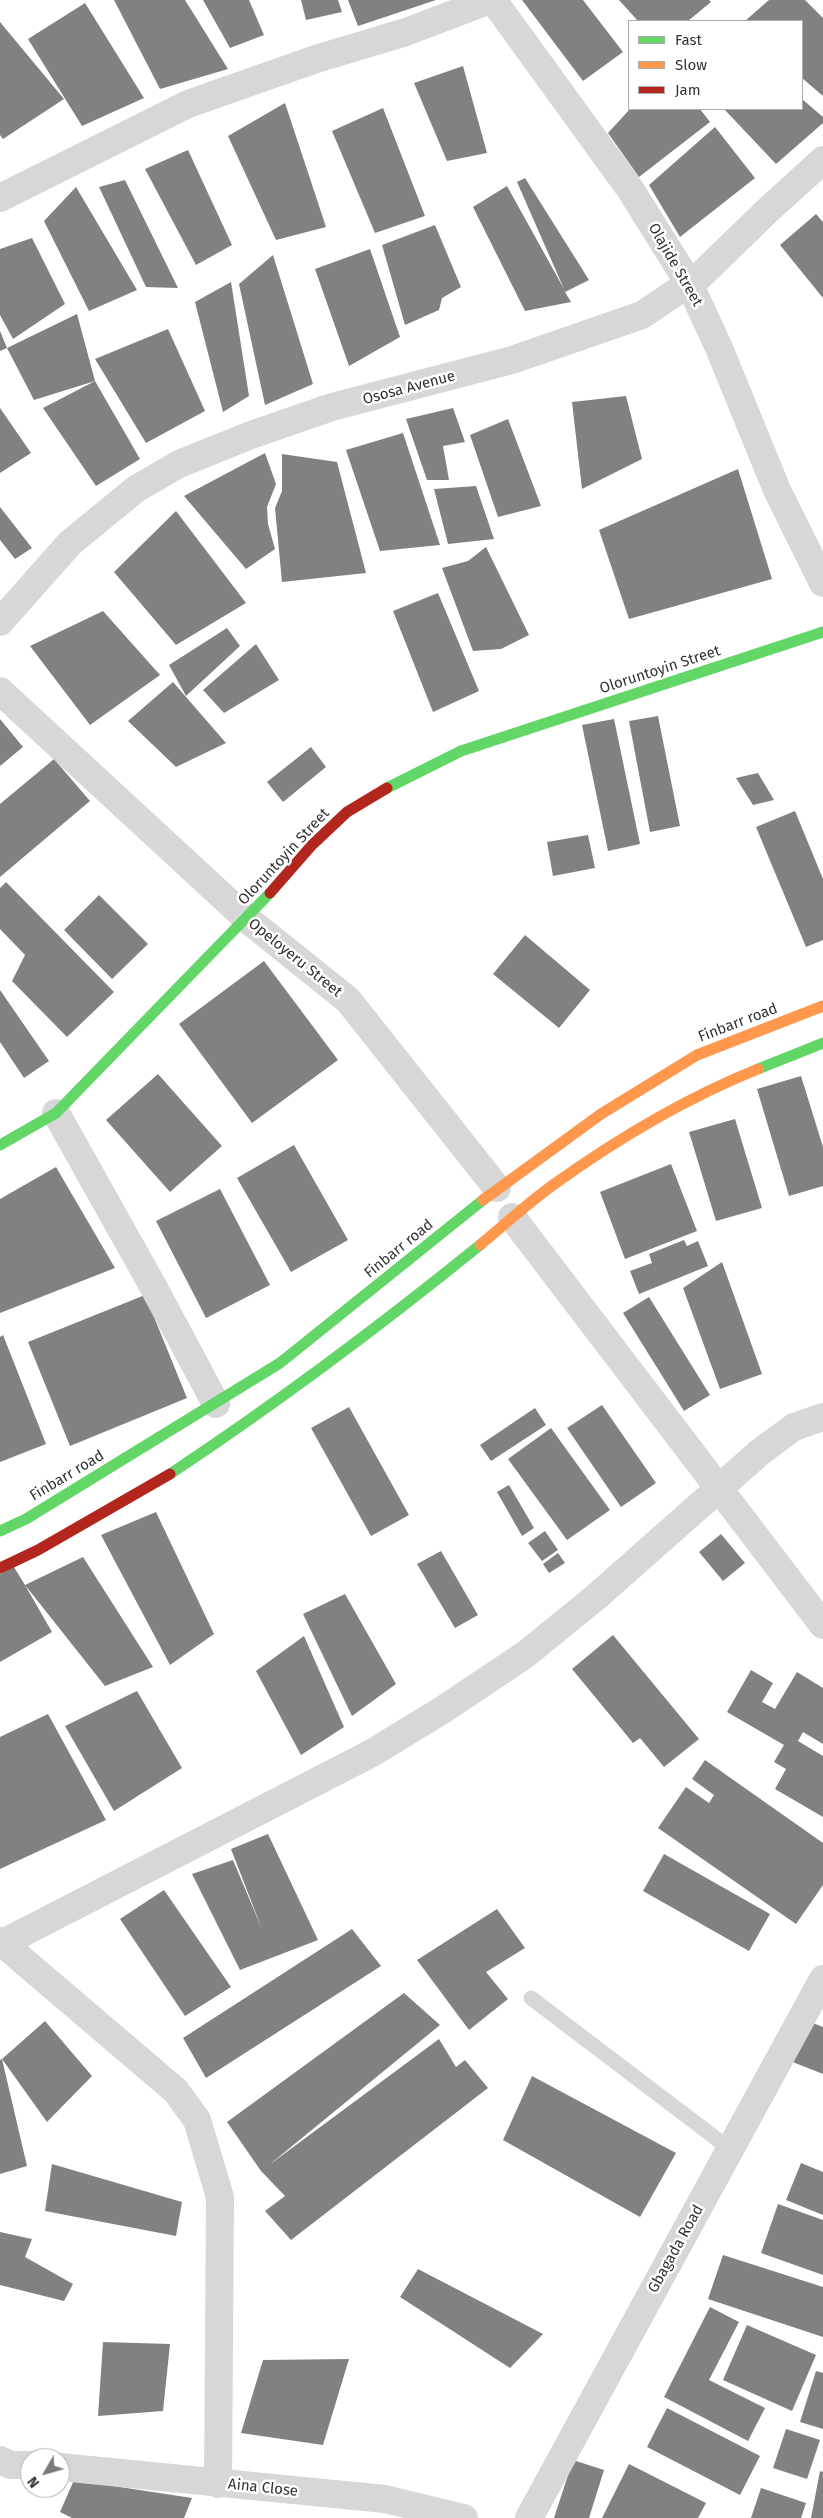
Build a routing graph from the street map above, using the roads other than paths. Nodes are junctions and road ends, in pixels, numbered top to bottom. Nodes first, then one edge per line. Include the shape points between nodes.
1 (491, 0) edge
2 (823, 160) edge
3 (0, 198) edge
4 (690, 285) junction
5 (823, 583) edge
6 (0, 622) edge
7 (823, 632) edge
8 (0, 691) edge
9 (247, 919) junction
10 (823, 1006) edge
11 (823, 1043) edge
12 (56, 1113) junction
13 (0, 1145) edge
14 (497, 1188) junction
15 (512, 1217) junction
16 (216, 1404) junction
17 (823, 1417) edge
18 (720, 1488) junction
19 (0, 1531) edge
20 (0, 1568) edge
21 (823, 1625) edge
22 (1, 1942) edge
23 (823, 1979) edge
24 (531, 1998) dead end
25 (815, 2010) edge
26 (730, 2149) junction
27 (70, 2468) edge
28 (218, 2484) junction
29 (464, 2518) edge
30 (529, 2518) edge

1 - 3 street via 406,32 316,59 188,104
1 - 4 street, Olajide Street via 630,190
2 - 4 street, Ososa Avenue
4 - 5 street, Olajide Street via 777,490
4 - 6 street, Ososa Avenue via 642,316 512,360 332,407 179,464 136,488 70,542
7 - 9 main road, Oloruntoyin Street via 461,751 401,779 347,812 312,844
8 - 9 street, Opeloyeru Street
9 - 12 main road, Oloruntoyin Street
9 - 14 street, Opeloyeru Street via 348,1000
10 - 14 main road, Finbarr road via 699,1059 602,1114
11 - 15 main road via 709,1084 553,1185
12 - 13 main road, Oloruntoyin Street
12 - 16 street
14 - 16 main road, Finbarr road via 280,1363
15 - 18 street
15 - 20 main road via 435,1282 238,1429 170,1474 38,1550
16 - 19 main road, Finbarr road
17 - 18 street via 794,1427
18 - 21 street
18 - 22 street via 526,1654 444,1709 372,1753
22 - 28 street via 176,2091 197,2120 220,2197
23 - 25 street, Gbagada Road
24 - 26 lane
25 - 26 street, Gbagada Road
26 - 30 street, Gbagada Road
27 - 28 street, Aina Close
28 - 29 street, Aina Close via 385,2499

